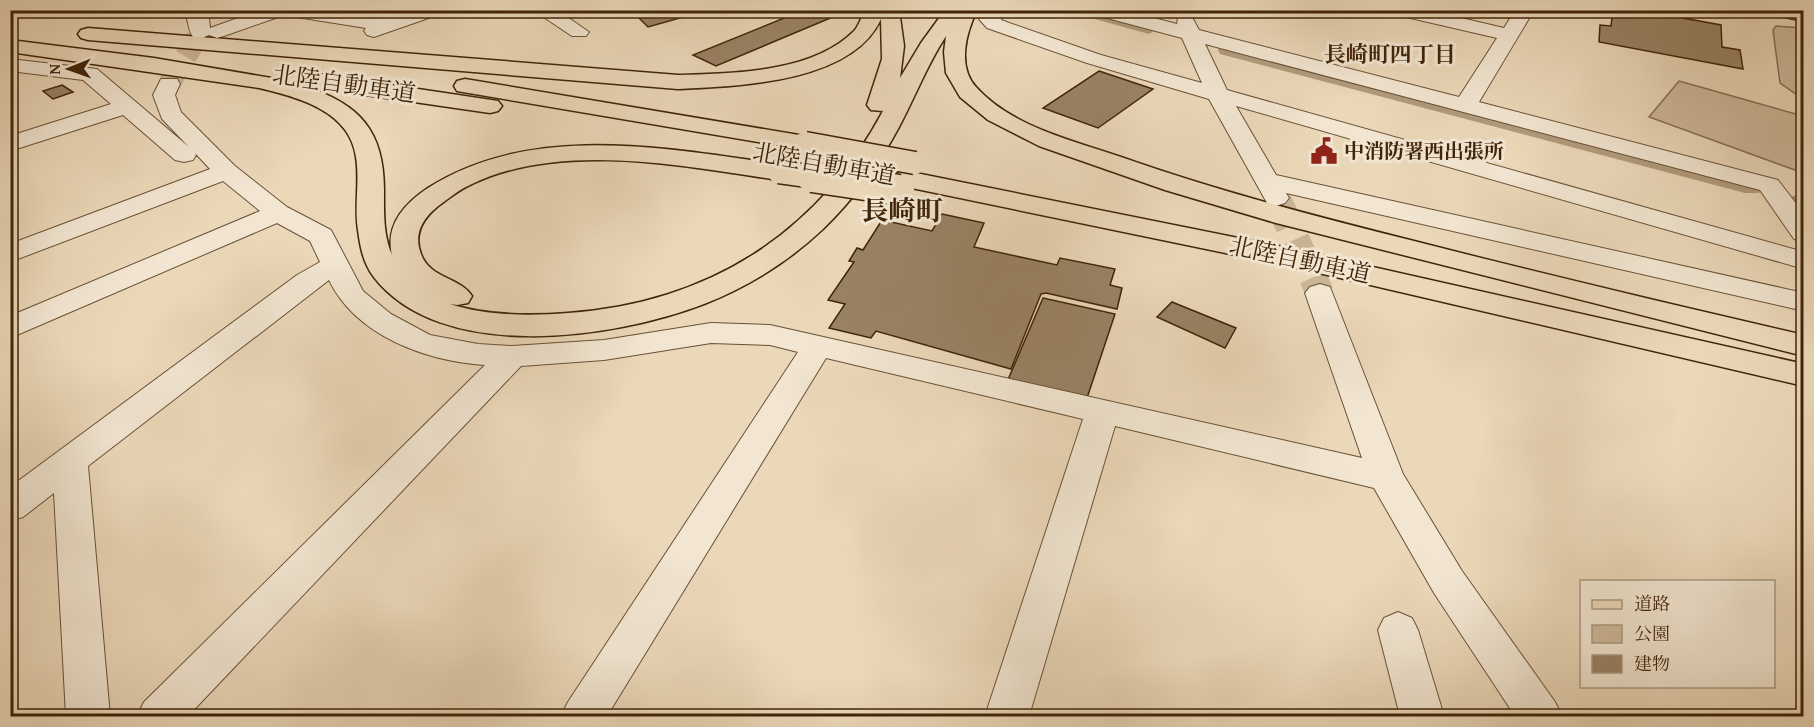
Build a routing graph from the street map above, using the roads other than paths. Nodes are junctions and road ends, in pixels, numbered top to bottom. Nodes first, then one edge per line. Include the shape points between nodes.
1 (192, 10) edge
2 (280, 10) edge
3 (287, 10) edge
4 (433, 10) edge
5 (542, 10) edge
6 (875, 10) edge
7 (889, 10) edge
8 (956, 10) edge
9 (1099, 10) edge
10 (1181, 10) edge
11 (1400, 10) edge
12 (1525, 10) edge
13 (1778, 10) edge
14 (1803, 15) edge
15 (982, 16) edge
16 (393, 24) junction
17 (579, 32) dead end
18 (1189, 34) junction
19 (1508, 35) junction
20 (15, 36) edge
21 (345, 41) dead end
22 (10, 65) edge
23 (169, 84) tunnel mouth
24 (1218, 95) junction
25 (128, 106) junction
26 (1465, 106) junction
27 (10, 144) edge
28 (792, 158) junction
29 (220, 164) junction
30 (906, 177) junction
31 (278, 213) junction
32 (1803, 233) edge
33 (10, 254) edge
34 (1803, 261) edge
35 (334, 266) junction
36 (1320, 293) tunnel mouth
37 (1803, 302) edge
38 (10, 328) edge
39 (818, 345) junction
40 (1803, 346) edge
41 (1803, 351) edge
42 (512, 356) junction
43 (1803, 375) edge
44 (1102, 413) junction
45 (70, 461) junction
46 (1386, 477) junction
47 (10, 507) edge
48 (1398, 630) dead end
49 (88, 717) edge
50 (159, 717) edge
51 (583, 717) edge
52 (1007, 717) edge
53 (1422, 717) edge
54 (1540, 717) edge

1 - 2 street via 208,33
3 - 16 street
4 - 16 street
5 - 17 street
6 - 20 main road via 857,38 822,59 771,75 685,83
7 - 28 main road via 893,39 886,92 859,141 808,206 759,248 729,266 664,294 626,303 529,309 454,296 430,284 405,255 407,225 426,201 458,181 513,162 612,154
8 - 20 main road via 916,65 863,165 812,224 788,245 755,269 675,306 631,318 584,324 528,324 461,316 403,292 385,274 374,252 369,152 350,119 332,107 303,94 258,82
9 - 18 street
10 - 18 street
11 - 19 street
12 - 19 street
13 - 14 main road
15 - 24 street via 1061,48
15 - 40 main road via 961,26 954,55 959,80 1001,118 1055,142 1171,183 1307,223
16 - 21 street
18 - 24 street
18 - 26 street
19 - 26 street
20 - 28 main road, 北陸自動車道 via 335,82
22 - 25 street via 89,74
23 - 29 street via 164,95 170,114
24 - 34 street
24 - 37 street via 1273,191
25 - 27 street
25 - 29 street via 187,157
26 - 32 street via 1769,185
28 - 30 main road, bridge
28 - 30 main road, 北陸自動車道, bridge
29 - 31 street
29 - 33 street
30 - 41 main road, 北陸自動車道 via 1281,235
30 - 43 main road, 北陸自動車道 via 1169,239 1293,258
31 - 35 street via 321,236
31 - 38 street
35 - 42 street via 351,296 372,315 422,343
35 - 45 street via 307,281
36 - 46 street
39 - 42 street via 770,335 711,333 604,350
39 - 44 street
39 - 51 street
42 - 50 street
44 - 46 street
44 - 52 street
45 - 47 street
45 - 49 street
46 - 54 street via 1448,582
48 - 53 street

